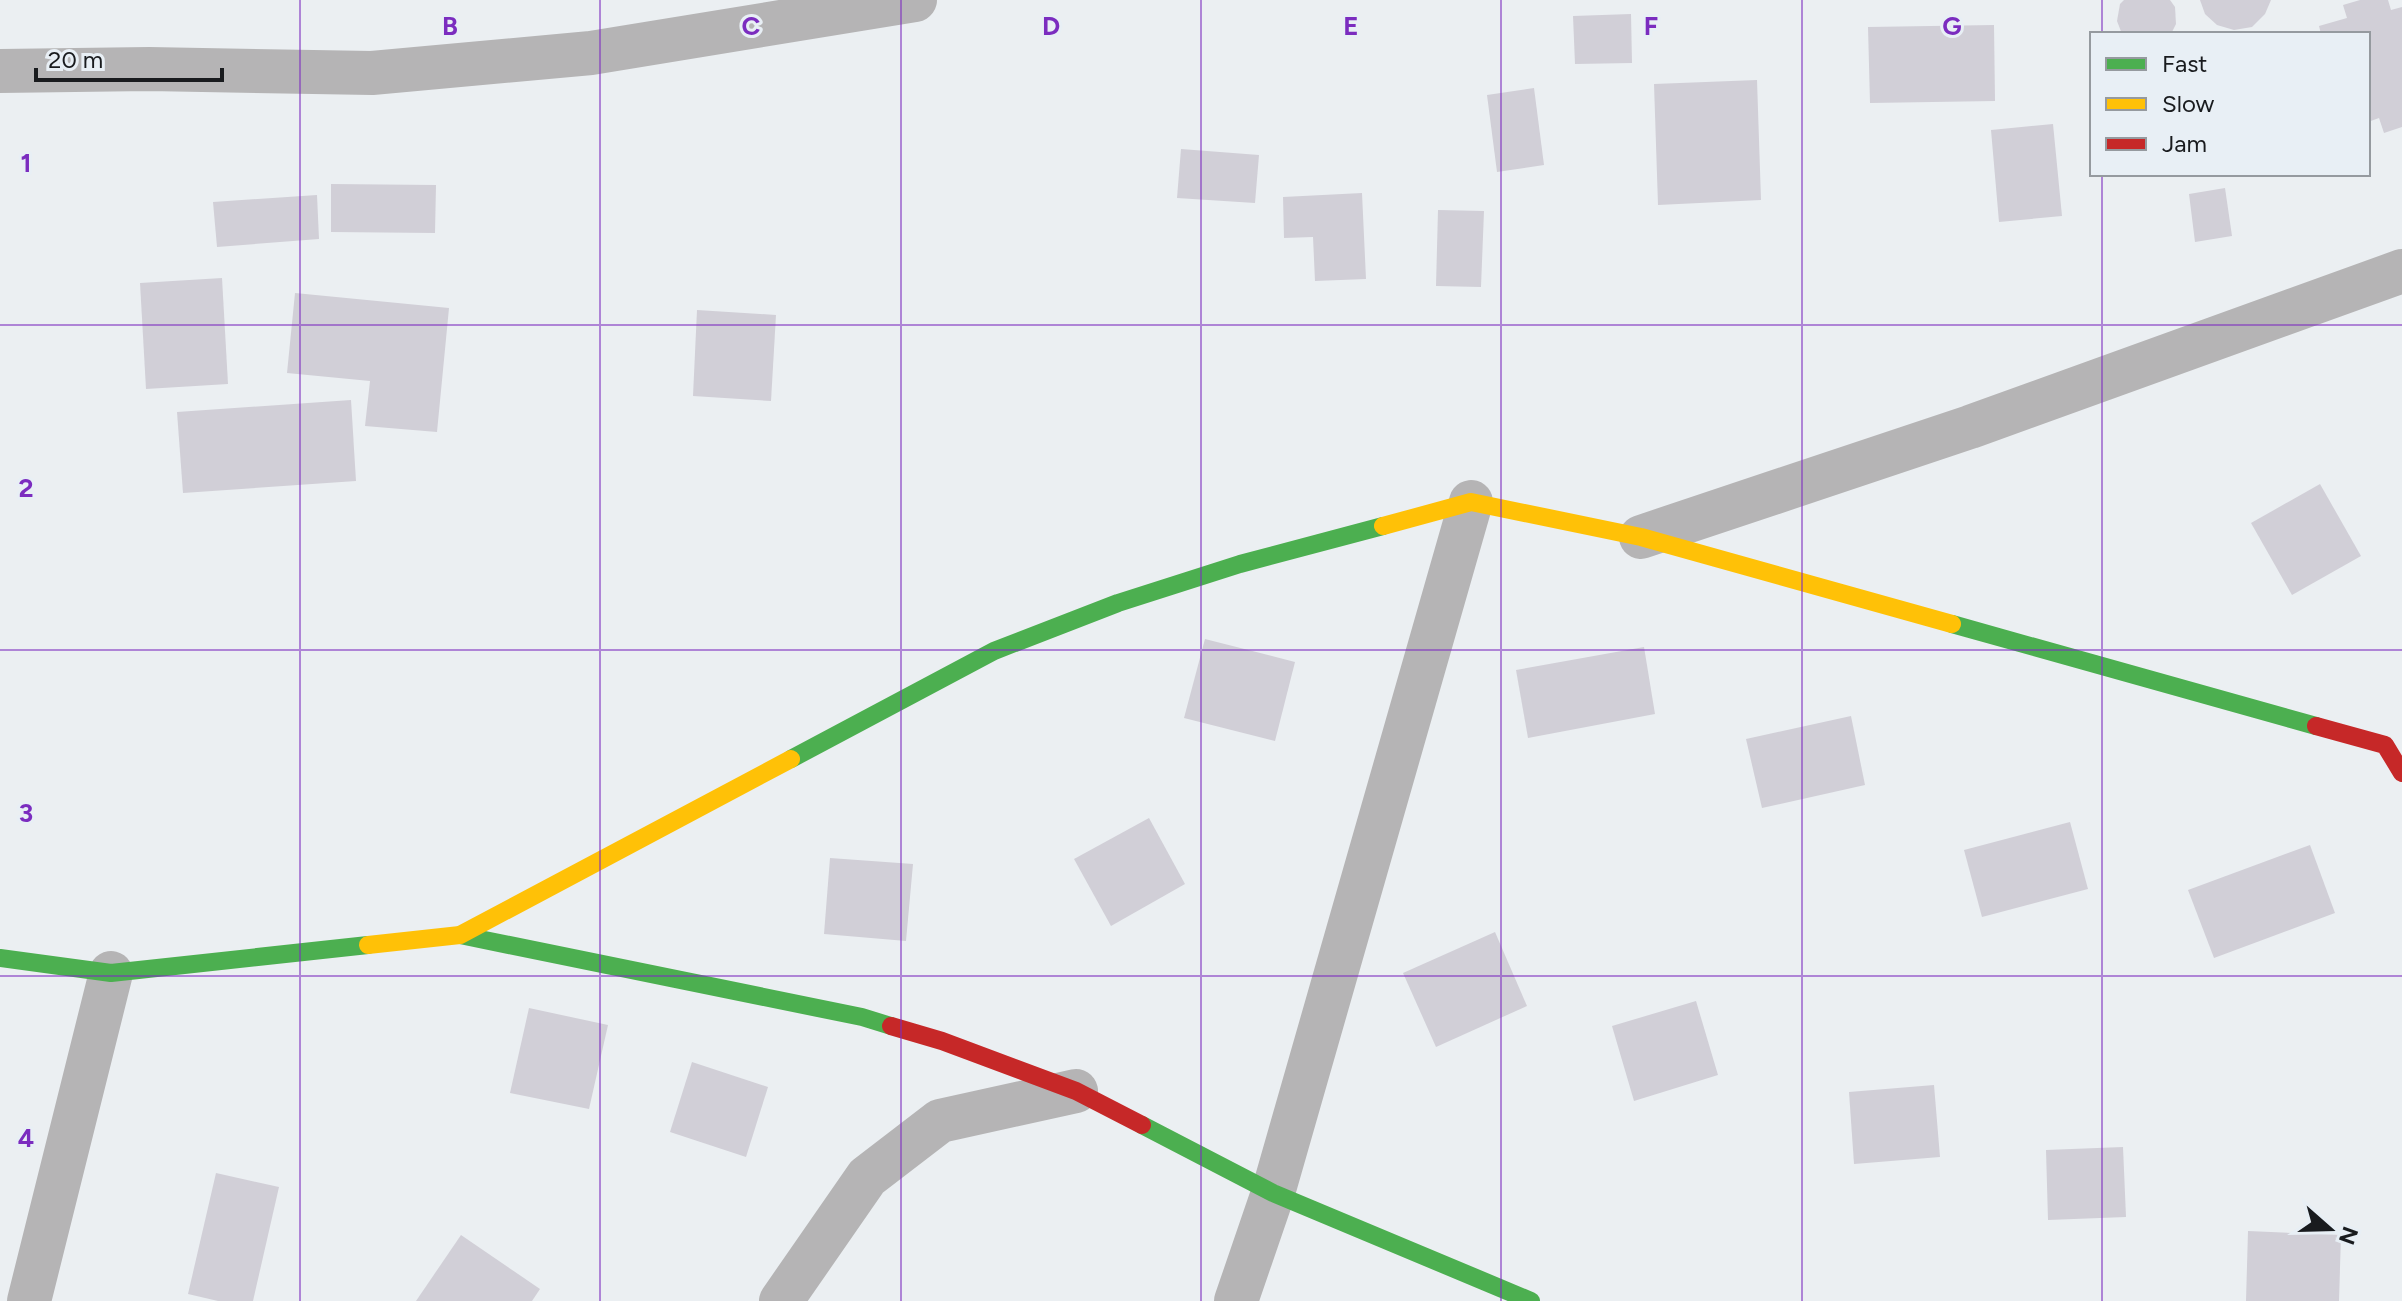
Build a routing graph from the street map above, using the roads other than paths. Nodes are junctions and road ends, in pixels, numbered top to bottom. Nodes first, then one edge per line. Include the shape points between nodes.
1 (915, 0) edge
2 (0, 71) edge
3 (2402, 271) edge
4 (1471, 502) junction
5 (1641, 537) junction
6 (2396, 751) edge
7 (460, 935) junction
8 (0, 958) edge
9 (111, 973) junction
10 (1076, 1091) junction
11 (1273, 1193) junction
12 (29, 1301) edge
13 (781, 1301) edge
14 (1236, 1301) edge
15 (1531, 1301) edge

1 - 2 street via 591,53 372,73
3 - 5 street via 1970,427
4 - 5 street
4 - 7 street via 1240,564 994,651
4 - 11 street
5 - 6 street
7 - 9 street
7 - 10 street via 862,1017
8 - 9 street
9 - 12 street
10 - 11 street
10 - 13 street via 940,1121 867,1177
11 - 14 street
11 - 15 street

